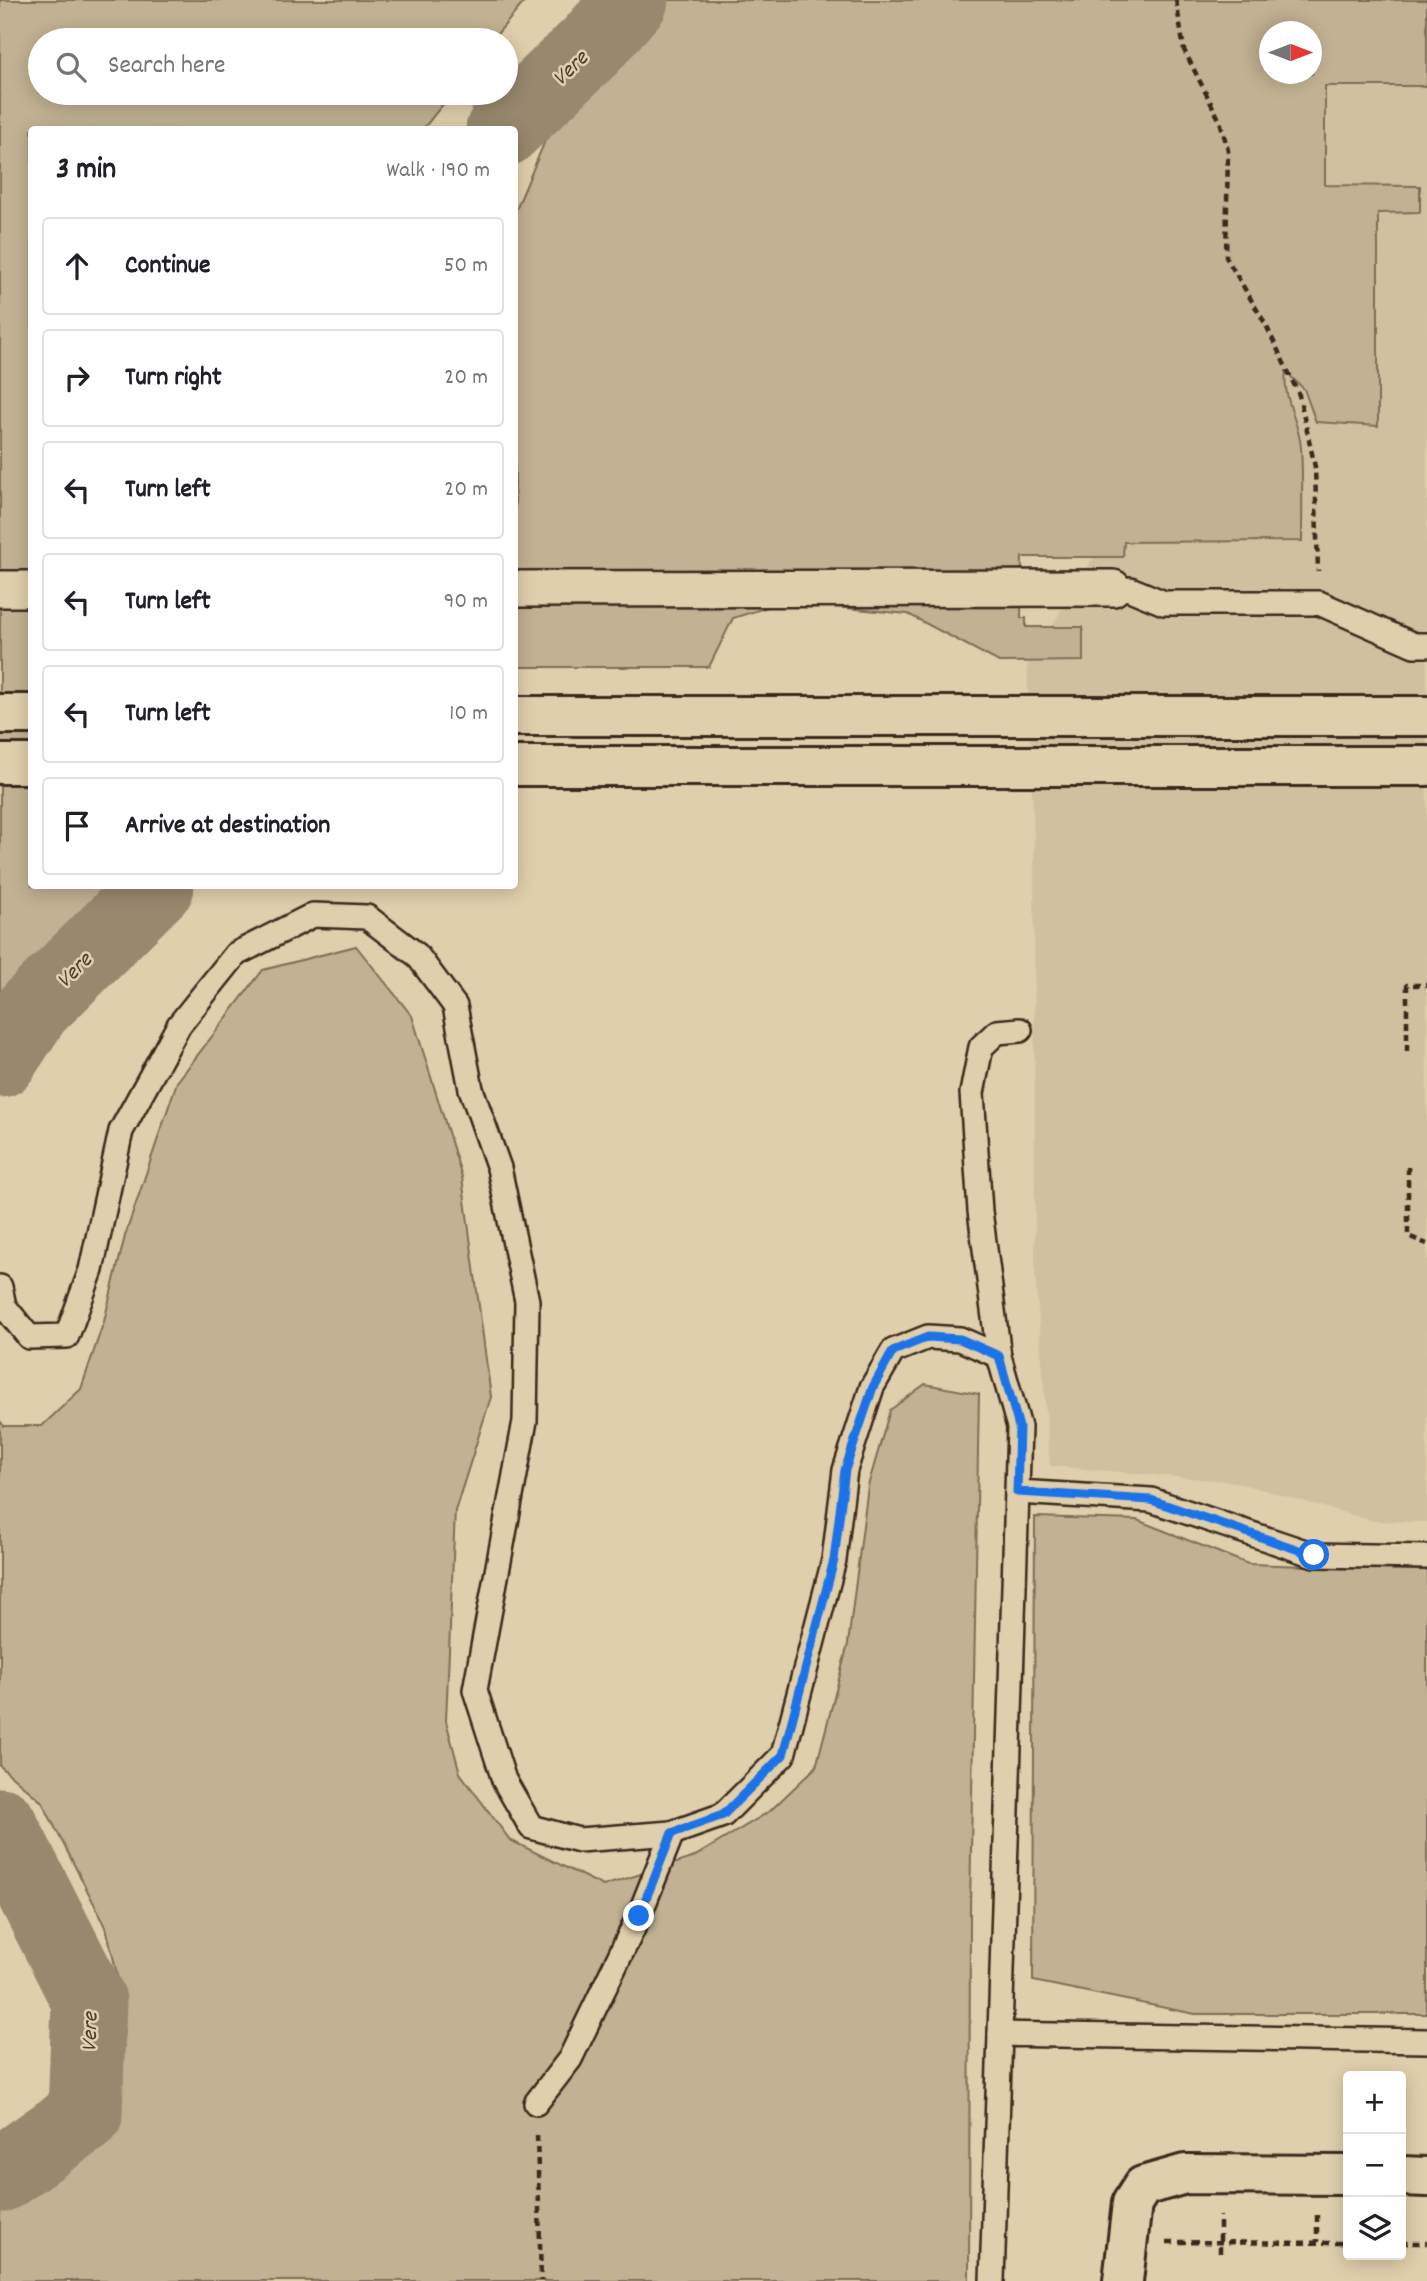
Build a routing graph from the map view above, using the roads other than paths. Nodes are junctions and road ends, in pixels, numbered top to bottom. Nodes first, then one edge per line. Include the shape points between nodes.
1 (1121, 588) joint
2 (0, 589) edge
3 (28, 589) edge
4 (518, 589) edge
5 (1427, 645) edge
6 (0, 714) edge
7 (28, 714) edge
8 (518, 716) edge
9 (1427, 716) edge
10 (0, 764) edge
11 (28, 764) edge
12 (518, 766) edge
13 (1427, 766) edge
14 (1020, 1030) dead end
15 (0, 1287) edge
16 (999, 1356) junction
17 (1017, 1492) junction
18 (1427, 1557) edge
19 (672, 1833) junction
20 (1000, 2034) junction
21 (1427, 2041) edge
22 (536, 2103) road end
23 (1343, 2175) edge
24 (1406, 2176) edge
25 (1427, 2177) edge
26 (992, 2281) edge
27 (1123, 2281) edge

1 - 4 street
1 - 5 lane via 1164,603 1319,603 1414,645
2 - 3 street
6 - 7 main road
8 - 9 main road
10 - 11 main road
12 - 13 main road
14 - 16 lane via 997,1032 981,1047 972,1093 980,1211
15 - 19 lane via 4,1306 29,1337 67,1336 92,1270 121,1131 179,1025 236,954 313,915 367,917 416,955 455,1006 471,1089 499,1168 527,1300 525,1421 475,1690 504,1780 531,1827 579,1840
16 - 17 lane via 1019,1427
16 - 19 lane via 960,1339 928,1337 893,1351 873,1387 845,1470 834,1560 783,1755 723,1815
17 - 18 lane via 1151,1500 1314,1555
17 - 20 lane
19 - 22 lane via 639,1916 570,2059
20 - 21 lane
20 - 26 lane
23 - 27 main road via 1185,2174 1143,2186 1132,2203
24 - 25 main road

